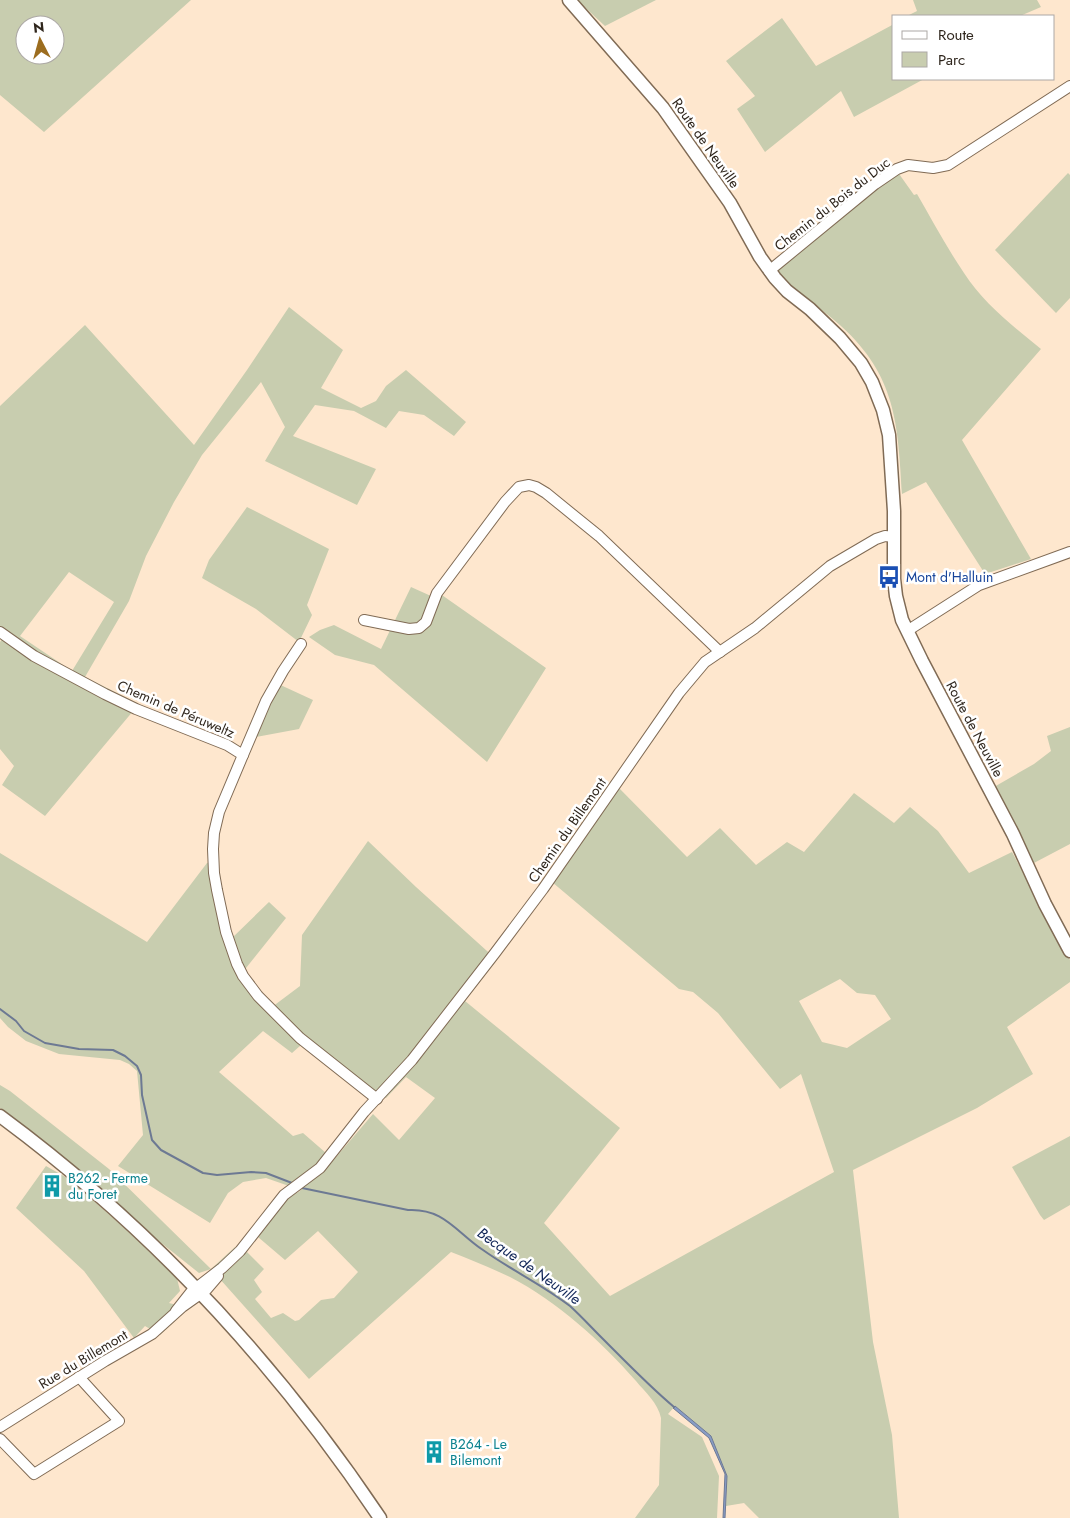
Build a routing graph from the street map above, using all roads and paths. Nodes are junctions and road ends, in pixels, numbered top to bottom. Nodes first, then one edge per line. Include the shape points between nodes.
1 (569, 0) edge
2 (1070, 86) edge
3 (769, 271) junction
4 (894, 537) junction
5 (1070, 552) edge
6 (364, 620) dead end
7 (0, 632) edge
8 (907, 632) junction
9 (301, 644) dead end
10 (720, 652) junction
11 (243, 755) junction
12 (1070, 951) edge
13 (377, 1099) junction
14 (0, 1116) edge
15 (298, 1184) joint
16 (201, 1289) junction
17 (79, 1377) junction
18 (0, 1426) edge
19 (0, 1438) edge
20 (380, 1518) edge

1 - 3 main road, Route de Neuville via 663,108 727,199
2 - 3 street, Chemin du Bois du Duc via 948,165 896,169
3 - 4 main road, Route de Neuville via 787,291 818,313 852,344 871,370 884,397 892,421 895,448
4 - 8 main road, Route de Neuville via 895,588
4 - 10 street, Chemin du Billemont via 876,539 836,562
5 - 8 street via 979,585
6 - 10 street via 409,629 423,625 440,589 496,515 519,487 529,485 546,493 599,536
7 - 11 street, Chemin de Péruweltz via 40,659 116,700 228,745
8 - 12 main road, Route de Neuville
9 - 11 street via 266,701
10 - 13 street, Chemin du Billemont via 685,685 543,889 417,1054
11 - 13 street, Chemin de Péruweltz via 220,812 213,849 217,890 237,964 258,996 300,1038
13 - 15 street, Chemin du Billemont via 324,1162
14 - 16 main road via 82,1180
15 - 16 street, Rue du Billemont via 284,1195 230,1262
16 - 17 street, Rue du Billemont via 188,1295 161,1328
16 - 20 main road via 302,1409
17 - 18 street, Rue du Billemont
17 - 19 street via 119,1421 34,1474

